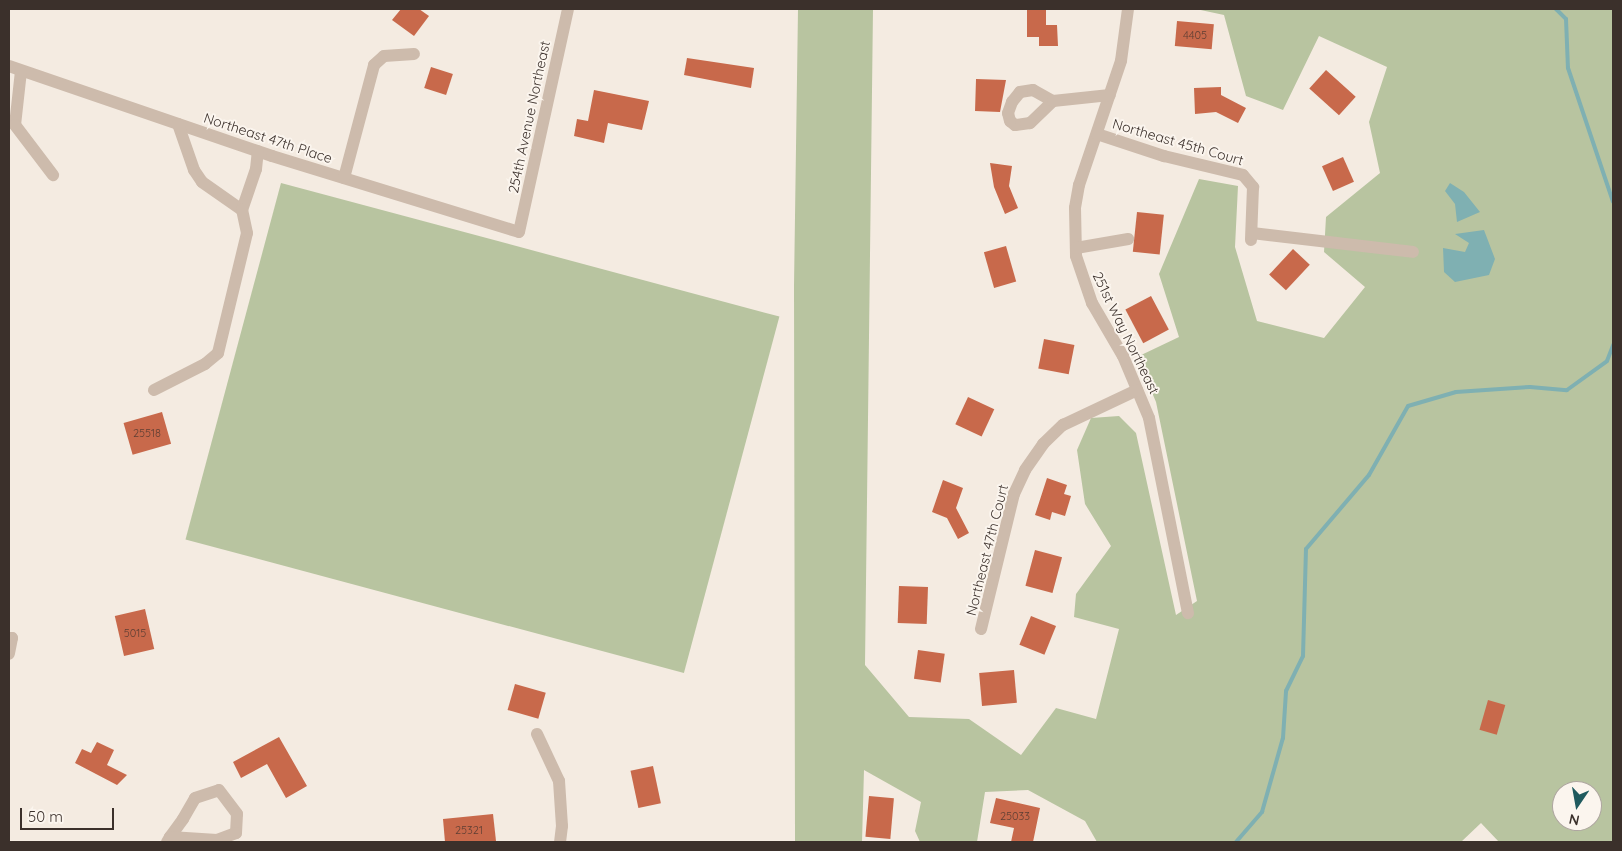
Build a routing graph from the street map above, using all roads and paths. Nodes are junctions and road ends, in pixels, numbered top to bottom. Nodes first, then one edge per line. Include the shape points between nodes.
1 (568, 9) edge
2 (1128, 9) edge
3 (414, 54) dead end
4 (15, 68) edge
5 (1110, 96) junction
6 (1053, 101) dead end
7 (178, 124) junction
8 (1097, 134) junction
9 (258, 151) junction
10 (53, 175) dead end
11 (344, 178) junction
12 (242, 210) junction
13 (519, 232) joint
14 (1128, 239) dead end
15 (1076, 248) junction
16 (1414, 252) dead end
17 (154, 390) dead end
18 (1137, 390) junction
19 (1188, 613) dead end
20 (982, 629) dead end
21 (9, 638) edge
22 (9, 654) edge
23 (537, 734) dead end
24 (169, 839) edge
25 (560, 842) edge

1 - 13 street, 254th Avenue Northeast
2 - 5 street, 251st Way Northeast via 1121,61
3 - 11 street via 384,56 374,65
4 - 7 street, Northeast 47th Place
4 - 10 street via 15,125
5 - 6 street
5 - 8 street, 251st Way Northeast
7 - 9 street, Northeast 47th Place
7 - 12 street via 194,170 202,182
8 - 15 street, 251st Way Northeast via 1079,185
8 - 16 street, Northeast 45th Court via 1164,156 1243,175 1253,187 1252,237
9 - 11 street, Northeast 47th Place
9 - 12 street via 256,169
11 - 13 street, Northeast 47th Place
12 - 17 street via 247,233 218,353 204,364
14 - 15 street
15 - 18 street, 251st Way Northeast via 1082,281 1123,356
18 - 19 street, 251st Way Northeast via 1149,418 1156,448
18 - 20 street, Northeast 47th Court via 1063,425 1043,444 1024,470 1012,502
21 - 22 street via 12,638
23 - 25 street via 559,781
24 - 24 street via 195,798 219,790 237,814 236,833 217,840

